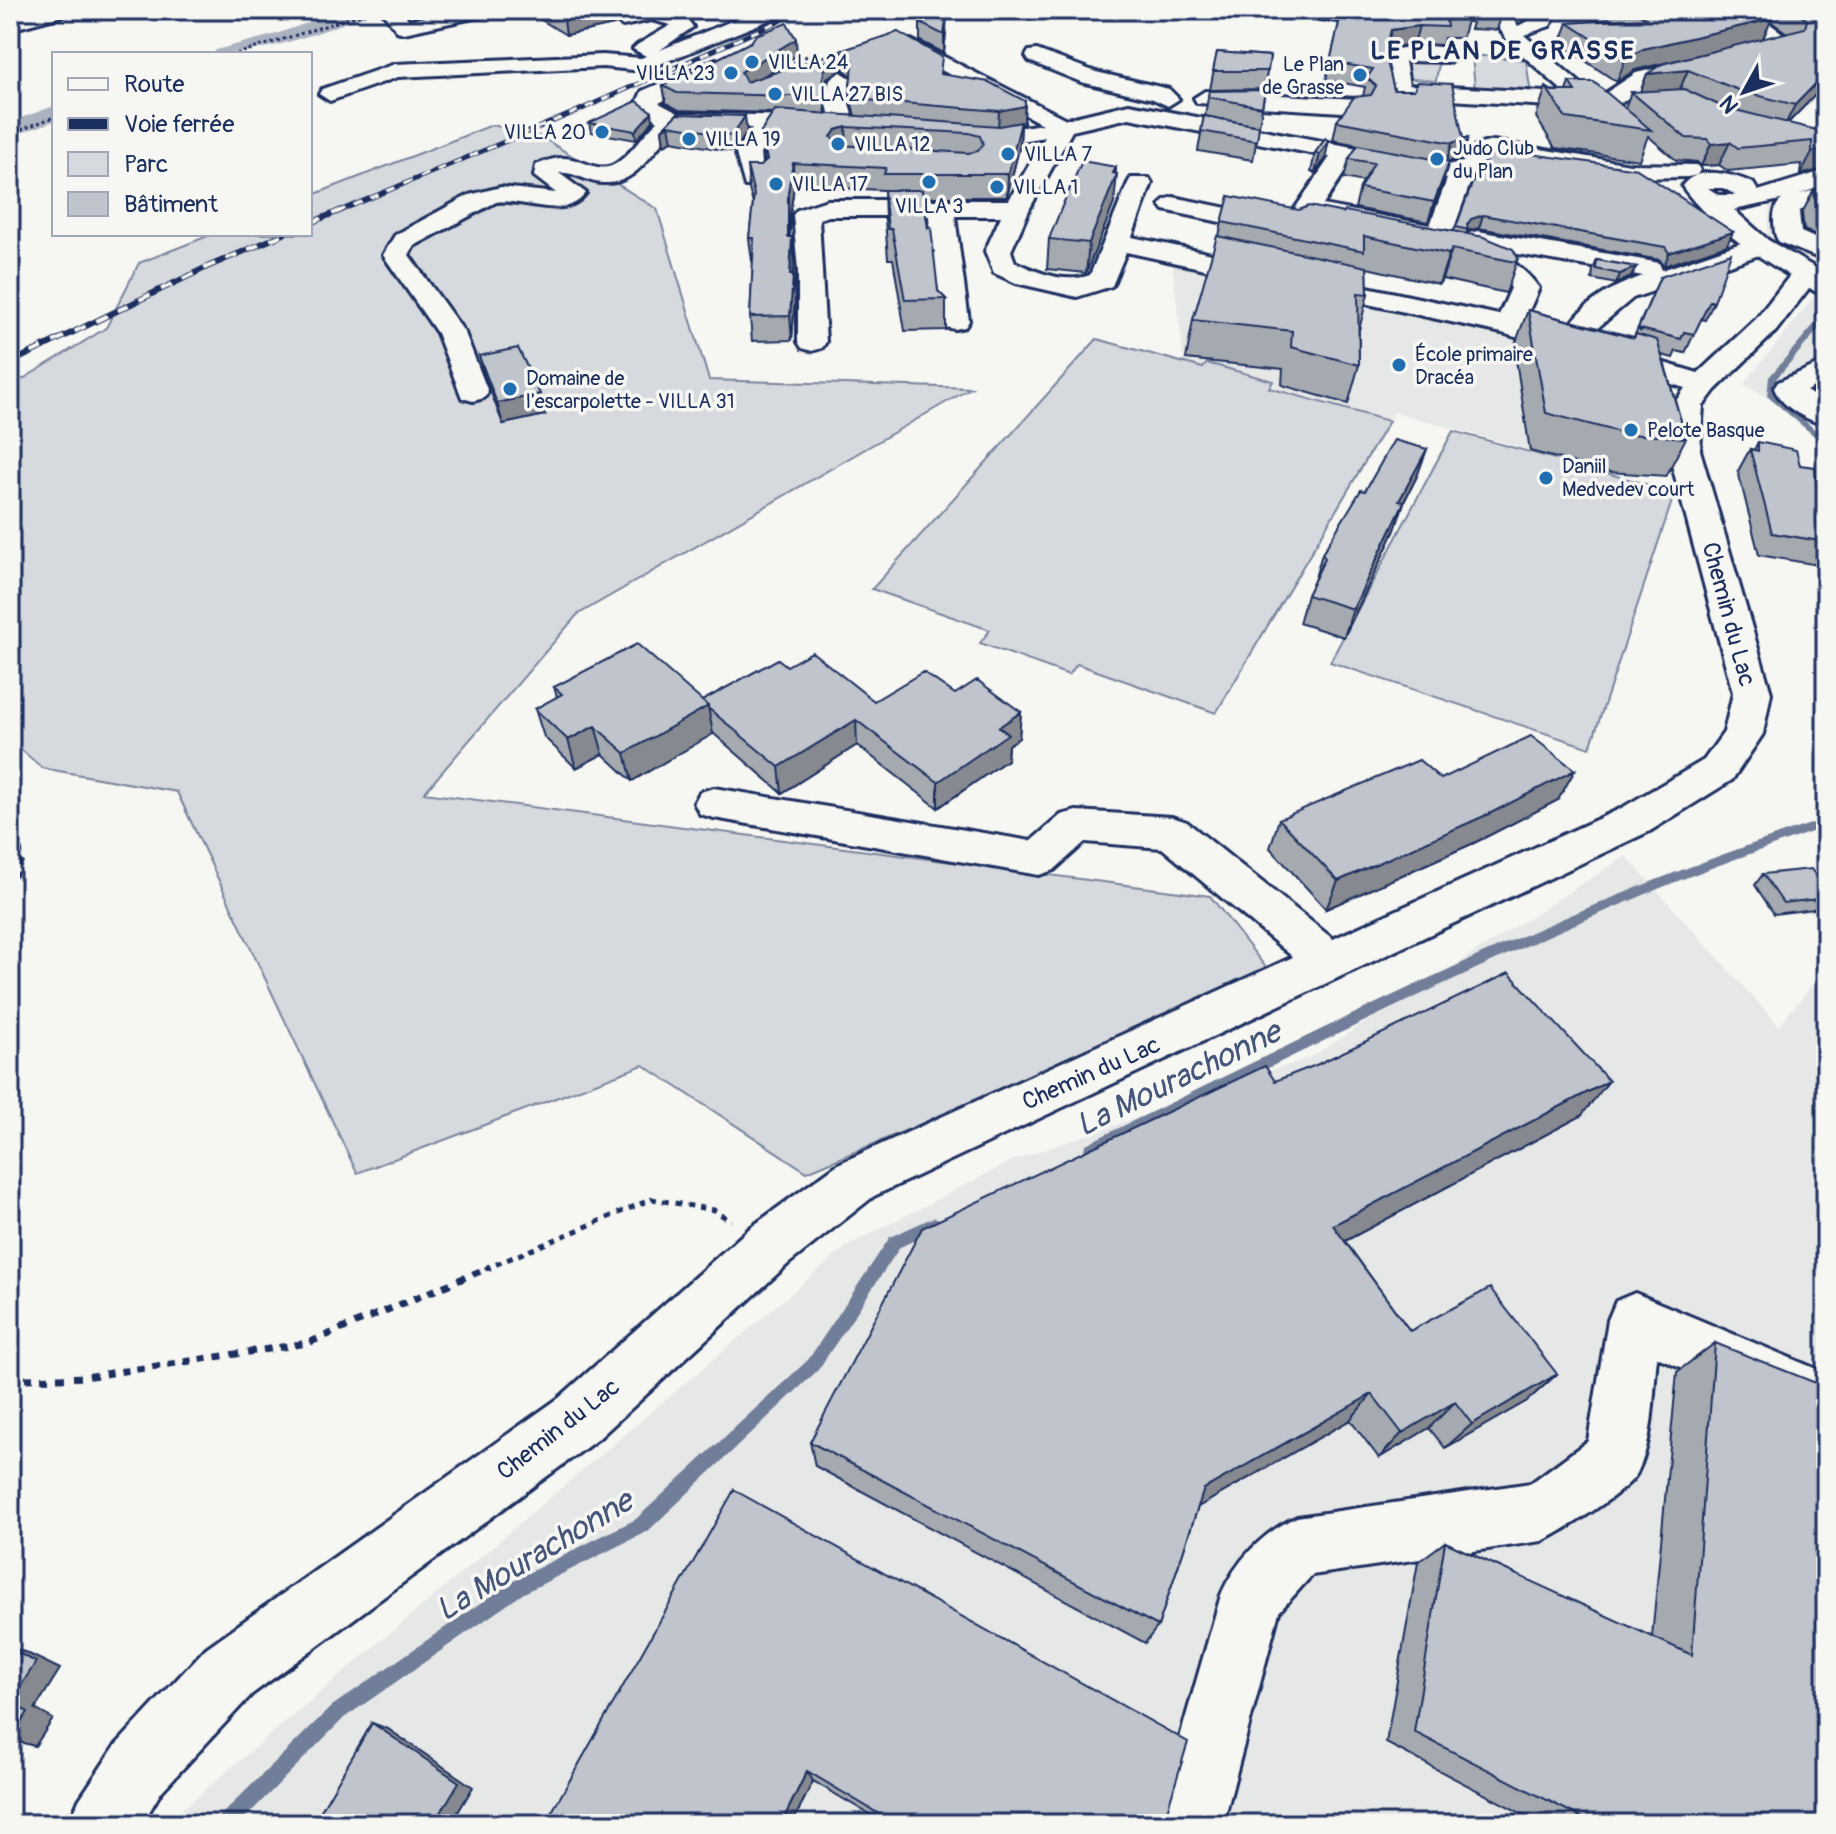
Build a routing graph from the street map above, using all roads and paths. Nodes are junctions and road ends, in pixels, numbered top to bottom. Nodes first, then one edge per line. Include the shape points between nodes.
1 (62, 10) edge
2 (371, 10) edge
3 (391, 10) edge
4 (485, 10) edge
5 (1290, 10) edge
6 (1548, 10) edge
7 (768, 11) edge
8 (1514, 19) edge
9 (623, 20) dead end
10 (1755, 22) edge
11 (1421, 23) edge
12 (10, 24) edge
13 (1482, 33) dead end
14 (911, 46) edge
15 (243, 52) edge
16 (1037, 56) dead end
17 (1450, 56) dead end
18 (667, 57) junction
19 (731, 59) edge
20 (841, 79) dead end
21 (330, 94) dead end
22 (799, 98) edge
23 (1168, 99) junction
24 (1602, 104) junction
25 (1651, 104) edge
26 (1358, 106) edge
27 (1129, 111) junction
28 (52, 118) edge
29 (673, 120) junction
30 (768, 121) junction
31 (831, 124) junction
32 (872, 128) edge
33 (931, 133) edge
34 (10, 134) edge
35 (1057, 136) junction
36 (1345, 153) junction
37 (1466, 170) junction
38 (754, 181) edge
39 (1140, 183) dead end
40 (1711, 187) junction
41 (1816, 189) edge
42 (1173, 205) dead end
43 (941, 208) junction
44 (1017, 208) junction
45 (1751, 240) junction
46 (1116, 242) junction
47 (1649, 269) dead end
48 (1816, 273) edge
49 (955, 321) dead end
50 (1508, 326) junction
51 (812, 342) dead end
52 (1573, 347) junction
53 (1826, 370) edge
54 (1704, 384) junction
55 (473, 392) dead end
56 (1826, 416) edge
57 (714, 803) dead end
58 (10, 821) edge
59 (10, 888) edge
60 (1330, 962) junction
61 (769, 1246) junction
62 (10, 1374) edge
63 (1826, 1401) edge
64 (103, 1824) edge
65 (1189, 1824) edge

1 - 12 street
2 - 15 path
3 - 4 street via 404,27
5 - 11 street
6 - 8 street via 1543,22
7 - 18 street
8 - 13 street
8 - 24 street
9 - 18 street via 651,14 677,18 683,27 644,49
10 - 24 street via 1786,43 1644,78
14 - 35 street
16 - 23 street
17 - 24 street via 1395,56 1392,70 1399,97 1418,91
18 - 21 street via 643,65 603,61 395,71
19 - 29 street via 650,96 647,105
20 - 31 street
22 - 31 street via 812,103
23 - 26 street
23 - 27 street
24 - 25 street
24 - 40 street via 1640,140
27 - 35 street
27 - 36 street
28 - 34 path
29 - 30 street
29 - 55 street via 622,172 603,176 564,165 545,170 546,176 574,193 566,200 497,194 404,241 396,255 451,333
30 - 31 street
30 - 38 street via 748,154
31 - 32 street
33 - 35 street
35 - 44 street
36 - 37 street via 1446,172
36 - 37 street via 1307,210 1439,234
37 - 40 street via 1484,150 1493,148
37 - 47 street via 1479,175 1470,238
39 - 46 street
40 - 41 street
40 - 41 street
40 - 45 street
40 - 45 street
41 - 48 street via 1786,207 1788,236
42 - 50 street via 1482,257 1514,271 1525,288
43 - 44 street
43 - 49 street
43 - 51 street via 827,208 806,215
44 - 46 street via 998,251 1003,267 1026,277 1077,289 1102,280
45 - 48 street
45 - 52 street via 1623,292 1583,326
46 - 50 street
48 - 54 street, Chemin du Lac
50 - 52 street
52 - 54 street
53 - 56 street via 1789,388 1792,396
54 - 60 street, Chemin du Lac via 1688,405 1684,450 1752,693 1743,734 1718,770 1635,820
57 - 60 street via 1039,859 1076,826 1172,833
58 - 59 path via 16,824 22,860
60 - 61 street, Chemin du Lac via 856,1180
61 - 62 path via 714,1210 652,1199 308,1343 85,1377 22,1379
61 - 64 street, Chemin du Lac via 579,1418 229,1671 138,1769
63 - 65 street via 1635,1320 1615,1457 1542,1511 1297,1547 1252,1595

